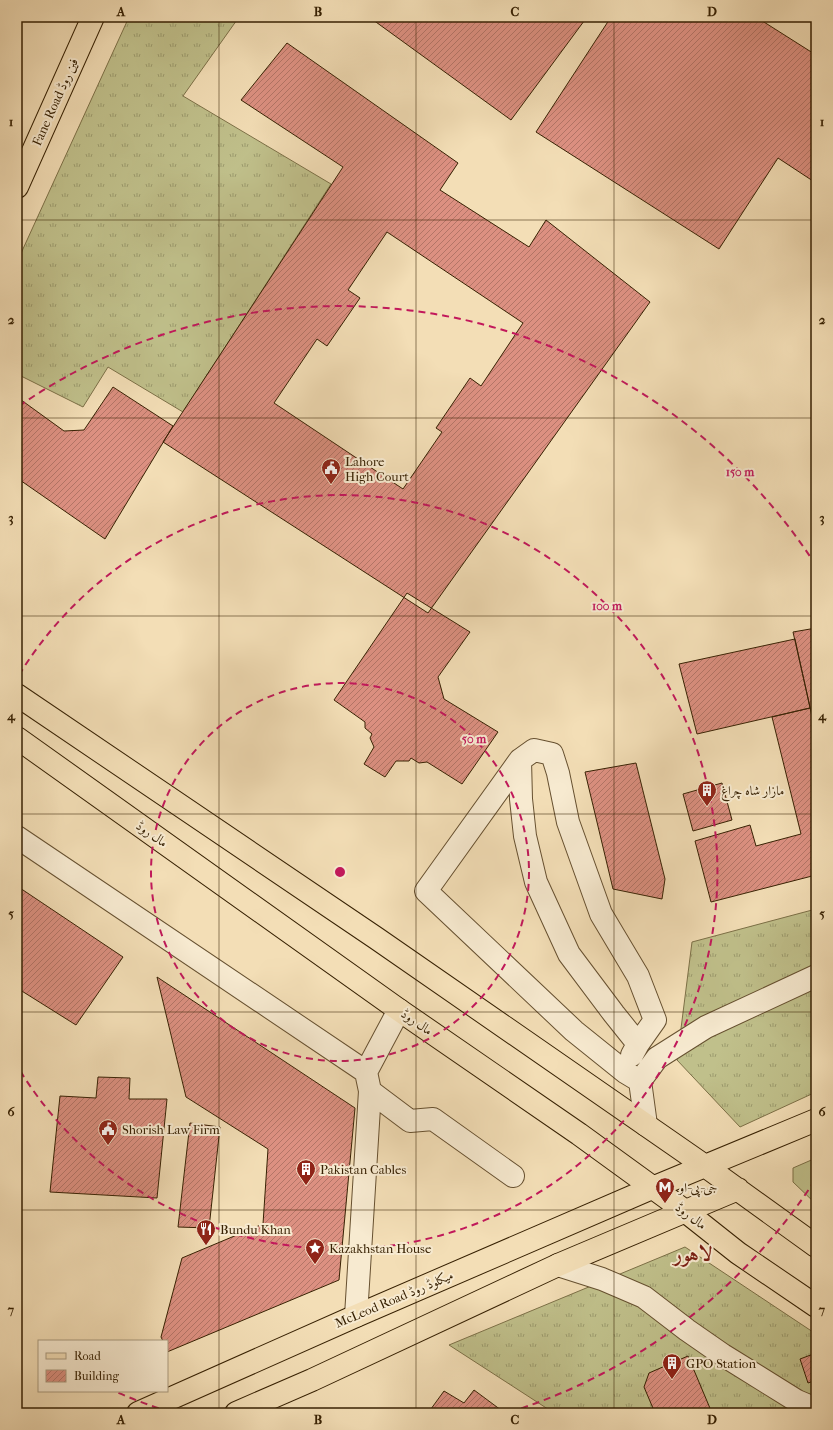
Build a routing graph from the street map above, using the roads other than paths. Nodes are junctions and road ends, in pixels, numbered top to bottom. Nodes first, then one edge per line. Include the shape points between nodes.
1 (93, 17) edge
2 (17, 188) edge
3 (17, 696) edge
4 (17, 738) edge
5 (520, 760) junction
6 (17, 837) edge
7 (816, 976) edge
8 (399, 1010) junction
9 (638, 1044) junction
10 (632, 1076) junction
11 (368, 1082) junction
12 (816, 1120) edge
13 (646, 1125) junction
14 (705, 1166) junction
15 (512, 1176) dead end
16 (652, 1188) junction
17 (738, 1189) junction
18 (685, 1211) junction
19 (816, 1246) edge
20 (558, 1265) junction
21 (816, 1306) edge
22 (356, 1316) junction
23 (816, 1409) edge
24 (138, 1413) edge
25 (236, 1413) edge

1 - 2 main road, Fane Road فین روڈ
3 - 13 main road via 376,938
4 - 8 main road, مال روڈ
5 - 9 lane via 525,836 536,882 569,954
5 - 9 lane via 534,750 552,754 568,822 601,914 638,976 655,1020
5 - 10 lane via 426,891 574,1031
6 - 11 lane
7 - 10 lane via 706,1027
8 - 11 lane
8 - 16 main road, مال روڈ via 579,1134
9 - 10 lane
10 - 13 lane
11 - 15 lane via 410,1121 433,1119
11 - 22 lane
12 - 14 main road, McLeod Road میکلوڈ روڈ
13 - 14 main road
14 - 16 main road, McLeod Road میکلوڈ روڈ
14 - 17 main road
16 - 18 main road, مال روڈ
16 - 22 main road, McLeod Road میکلوڈ روڈ
17 - 18 main road
17 - 19 main road
18 - 20 main road
18 - 21 main road, مال روڈ via 738,1253
20 - 23 lane via 602,1279 644,1297 722,1355 797,1401
20 - 25 main road
22 - 24 main road, McLeod Road میکلوڈ روڈ

